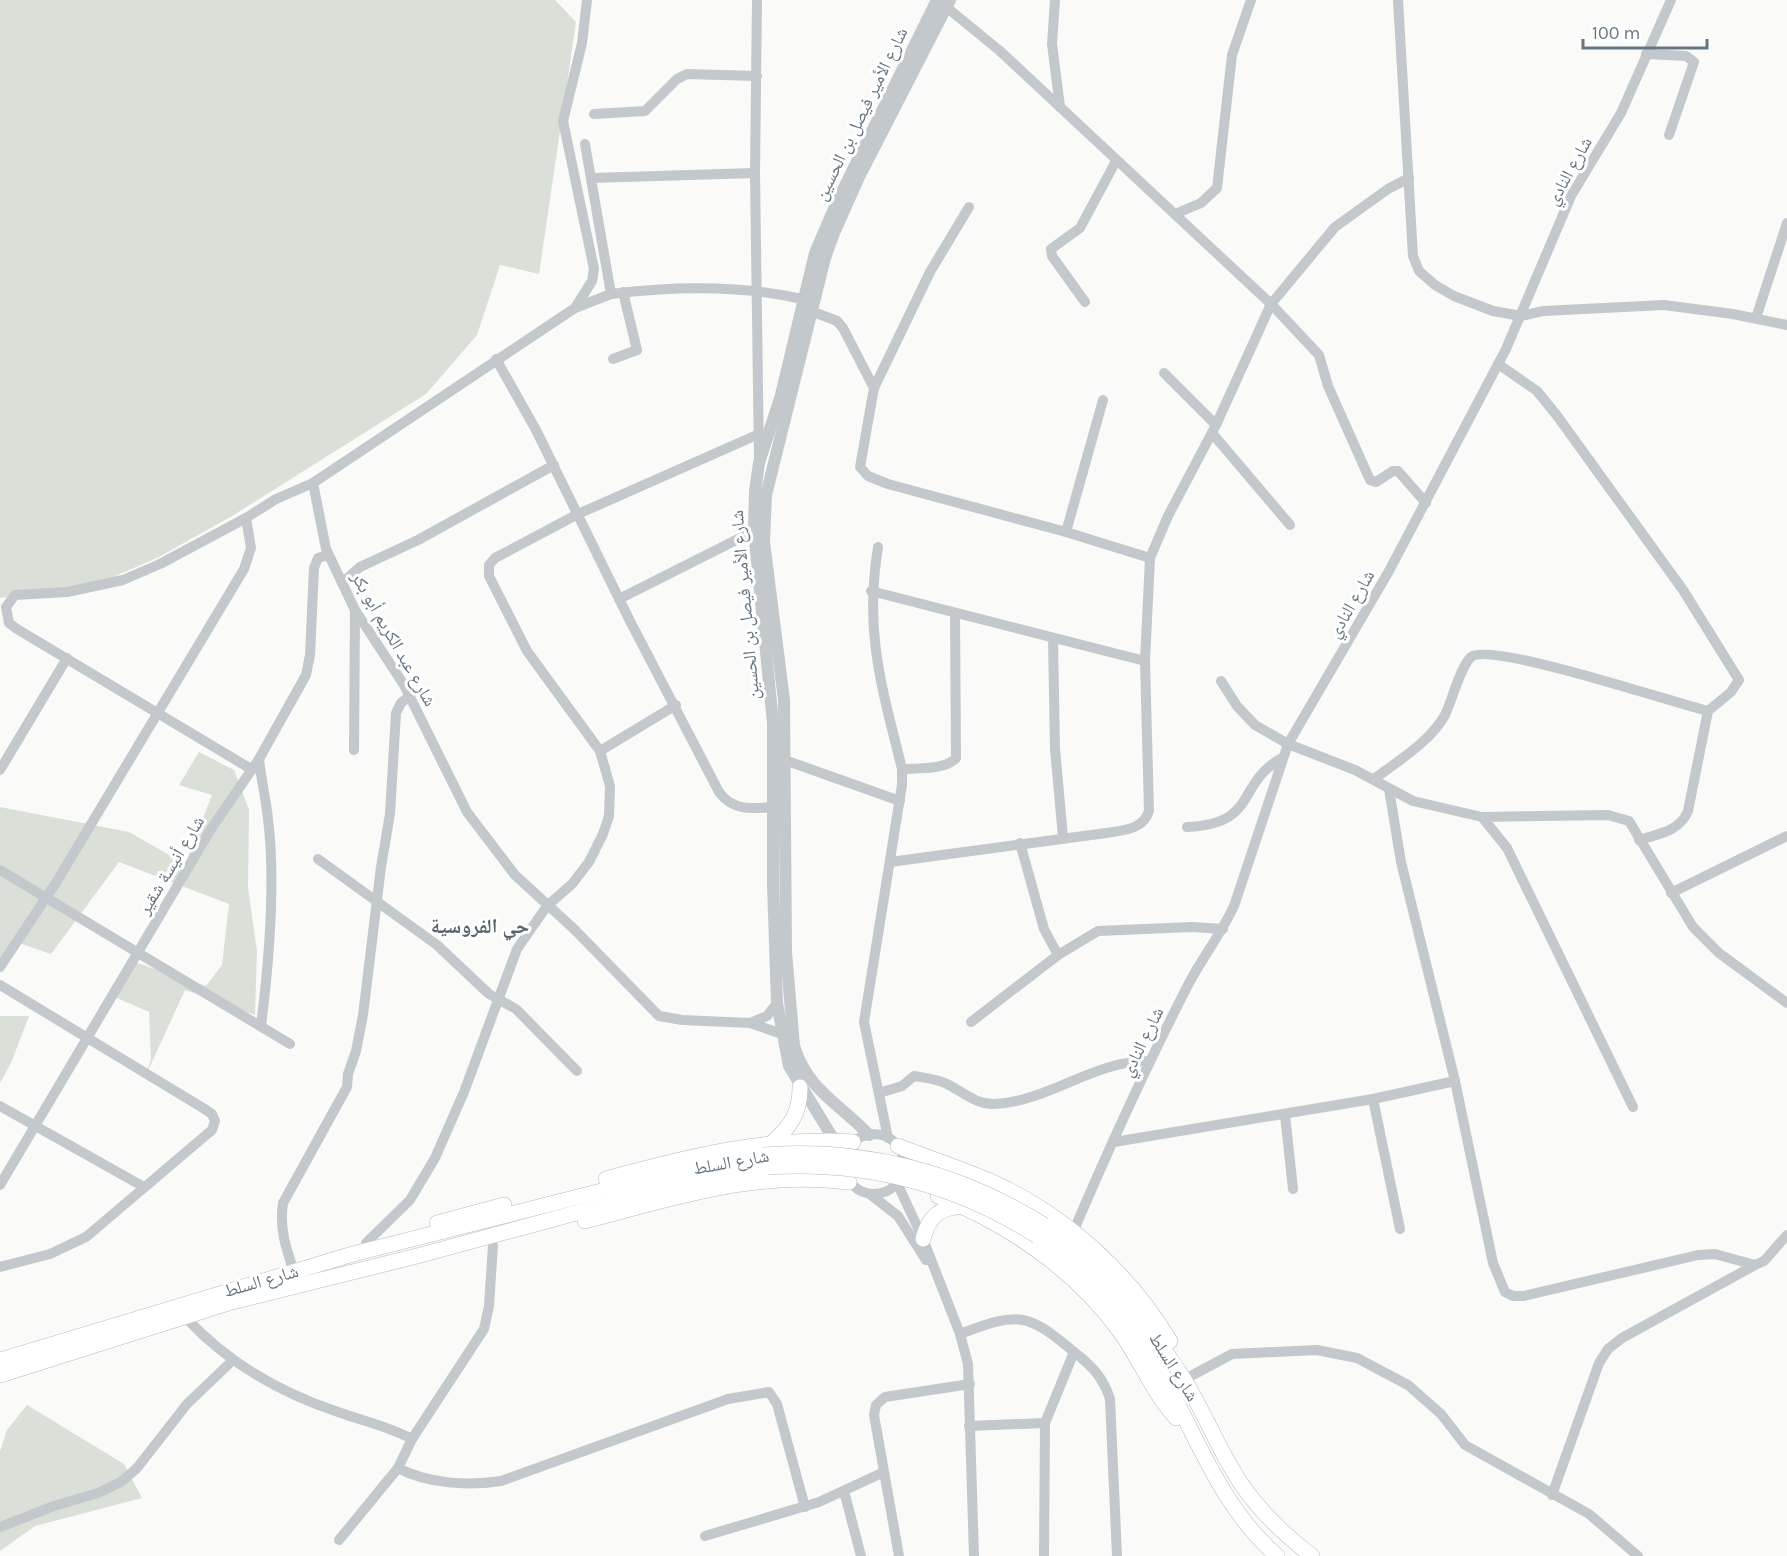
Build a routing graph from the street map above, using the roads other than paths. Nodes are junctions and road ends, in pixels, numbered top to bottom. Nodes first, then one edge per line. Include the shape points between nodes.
1 (587, 0) edge
2 (757, 0) edge
3 (1055, 0) edge
4 (1251, 0) edge
5 (1398, 0) edge
6 (1671, 0) edge
7 (943, 2) edge
8 (1646, 54) junction
9 (757, 76) junction
10 (1060, 107) junction
11 (594, 114) dead end
12 (1669, 135) dead end
13 (585, 144) dead end
14 (1116, 161) junction
15 (755, 173) junction
16 (591, 178) junction
17 (1409, 178) junction
18 (969, 207) dead end
19 (1175, 214) junction
20 (1787, 223) edge
21 (604, 254) junction
22 (592, 258) junction
23 (623, 292) junction
24 (758, 292) junction
25 (611, 294) junction
26 (802, 299) junction
27 (1085, 302) dead end
28 (1271, 304) junction
29 (575, 308) junction
30 (812, 311) junction
31 (1521, 316) junction
32 (1756, 318) junction
33 (1787, 325) edge
34 (802, 327) junction
35 (496, 359) junction
36 (613, 359) dead end
37 (1498, 364) junction
38 (1164, 373) dead end
39 (874, 388) junction
40 (1103, 400) dead end
41 (1214, 429) junction
42 (759, 434) junction
43 (759, 463) junction
44 (554, 465) junction
45 (313, 483) junction
46 (1426, 503) junction
47 (578, 514) junction
48 (246, 518) junction
49 (1290, 525) dead end
50 (754, 531) junction
51 (1066, 532) junction
52 (878, 547) dead end
53 (328, 555) junction
54 (1150, 558) junction
55 (342, 583) junction
56 (872, 591) junction
57 (619, 599) junction
58 (355, 610) junction
59 (955, 613) junction
60 (1053, 639) junction
61 (68, 658) junction
62 (1145, 661) junction
63 (1221, 681) dead end
64 (410, 696) junction
65 (676, 705) junction
66 (1708, 711) junction
67 (157, 712) junction
68 (1288, 744) junction
69 (354, 750) dead end
70 (600, 751) junction
71 (773, 756) junction
72 (3, 757) edge
73 (1282, 758) junction
74 (259, 759) junction
75 (786, 761) junction
76 (902, 769) junction
77 (0, 770) edge
78 (251, 770) junction
79 (1374, 779) junction
80 (243, 780) junction
81 (262, 784) junction
82 (1389, 789) junction
83 (900, 801) junction
84 (773, 807) junction
85 (1482, 817) junction
86 (1187, 826) dead end
87 (1787, 836) edge
88 (1063, 837) junction
89 (1639, 840) junction
90 (1020, 843) junction
91 (318, 859) dead end
92 (890, 862) junction
93 (0, 870) edge
94 (1671, 893) junction
95 (45, 899) junction
96 (378, 900) junction
97 (547, 906) junction
98 (1223, 929) junction
99 (136, 954) junction
100 (1058, 955) junction
101 (0, 967) edge
102 (0, 985) edge
103 (498, 999) junction
104 (777, 1003) junction
105 (1787, 1003) edge
106 (971, 1022) dead end
107 (750, 1023) junction
108 (261, 1026) junction
109 (782, 1034) junction
110 (88, 1037) junction
111 (290, 1044) dead end
112 (1150, 1061) junction
113 (577, 1071) dead end
114 (1455, 1082) junction
115 (800, 1087) junction
116 (879, 1093) junction
117 (1373, 1099) junction
118 (0, 1106) edge
119 (1633, 1107) dead end
120 (1285, 1115) junction
121 (35, 1125) junction
122 (869, 1134) junction
123 (893, 1142) junction
124 (1114, 1142) junction
125 (772, 1143) junction
126 (845, 1145) junction
127 (849, 1182) junction
128 (898, 1182) junction
129 (0, 1185) edge
130 (144, 1187) junction
131 (1293, 1190) dead end
132 (870, 1194) junction
133 (962, 1206) junction
134 (1400, 1229) dead end
135 (1040, 1230) junction
136 (1074, 1230) junction
137 (1787, 1235) edge
138 (496, 1239) junction
139 (923, 1239) junction
140 (366, 1243) junction
141 (1755, 1265) junction
142 (0, 1267) edge
143 (300, 1270) junction
144 (938, 1281) junction
145 (186, 1318) junction
146 (960, 1334) junction
147 (1074, 1352) junction
148 (0, 1360) edge
149 (233, 1360) junction
150 (0, 1375) edge
151 (970, 1384) junction
152 (1190, 1384) junction
153 (1045, 1423) junction
154 (969, 1426) junction
155 (1191, 1430) junction
156 (412, 1439) junction
157 (398, 1468) junction
158 (884, 1472) junction
159 (844, 1491) junction
160 (1552, 1495) junction
161 (805, 1507) junction
162 (0, 1527) edge
163 (705, 1536) dead end
164 (339, 1540) dead end
165 (861, 1556) edge
166 (899, 1556) edge
167 (974, 1556) edge
168 (1044, 1556) edge
169 (1117, 1556) edge
170 (1277, 1556) edge
171 (1312, 1556) edge
172 (1638, 1556) edge

1 - 22 street via 582,43 563,121
2 - 9 street
3 - 10 street via 1052,44
4 - 19 street via 1232,55 1217,188 1201,203
5 - 17 street
6 - 8 street, شارع النادي
7 - 10 street
7 - 26 street, شارع الأمير فيصل بن الحسين via 828,222
7 - 30 street, شارع الأمير فيصل بن الحسين via 834,233
8 - 12 street via 1686,56 1694,62
8 - 31 street, شارع النادي via 1615,125 1571,196
9 - 11 street via 687,74 645,111
9 - 15 street
10 - 14 street
13 - 16 street
14 - 19 street
14 - 27 street via 1080,228 1051,249
15 - 16 street
15 - 24 street
16 - 21 street
17 - 28 street via 1335,227
17 - 31 street via 1413,256 1419,271 1454,296 1493,311
18 - 39 street via 930,272
19 - 28 street
20 - 32 street
21 - 22 street
21 - 25 street
22 - 29 street via 592,280
23 - 24 street via 693,287
23 - 25 street
23 - 36 street via 637,346 634,353
24 - 26 street
24 - 42 street
25 - 29 street
26 - 34 street, شارع الأمير فيصل بن الحسين
28 - 41 street
28 - 46 street via 1319,355 1328,386 1370,480 1376,482 1398,471
29 - 35 street
30 - 34 street, شارع الأمير فيصل بن الحسين
30 - 39 street via 837,321 843,328
31 - 32 street via 1543,311 1664,305
31 - 37 street, شارع النادي
32 - 33 street
34 - 43 street, شارع الأمير فيصل بن الحسين
34 - 75 street, شارع الأمير فيصل بن الحسين via 770,474 764,521 784,700
35 - 44 street
35 - 45 street
37 - 46 street, شارع النادي
37 - 66 street via 1537,391 1558,417 1683,590 1737,674 1736,687
38 - 41 street
39 - 51 street via 860,464 868,476
40 - 51 street
41 - 49 street
41 - 54 street
42 - 43 street
42 - 47 street
43 - 50 street, شارع الأمير فيصل بن الحسين
44 - 47 street
44 - 55 street via 418,540 360,567
45 - 48 street
45 - 53 street, شارع عبد الكريم أبو بكر
46 - 68 street, شارع النادي
47 - 57 street
47 - 70 street via 495,558 488,570 527,651
48 - 61 street via 123,580 67,592 11,596 6,607 9,623
48 - 67 street via 252,541 248,561
50 - 57 street
50 - 71 street, شارع الأمير فيصل بن الحسين via 769,672
51 - 54 street
52 - 56 street
53 - 55 street, شارع عبد الكريم أبو بكر
53 - 74 street, شارع أنيسة شقير via 318,558 314,568 306,675
54 - 62 street
55 - 58 street, شارع عبد الكريم أبو بكر
56 - 59 street
56 - 76 street via 877,671
57 - 65 street
58 - 64 street, شارع عبد الكريم أبو بكر
58 - 69 street
59 - 60 street
59 - 76 street via 956,758 945,765
60 - 62 street
60 - 88 street via 1055,749
61 - 67 street
61 - 72 street
62 - 88 street via 1148,815 1133,828
63 - 68 street via 1246,717
64 - 96 street via 396,713 392,797
64 - 97 street, شارع عبد الكريم أبو بكر via 467,812 515,875
65 - 70 street
65 - 84 street via 722,797 742,808
66 - 79 street via 1601,679 1500,655 1478,654 1468,660 1439,724
66 - 89 street via 1684,821
67 - 78 street
67 - 95 street
68 - 73 street, شارع النادي
68 - 79 street
70 - 97 street via 610,786 603,834 580,873
71 - 75 street
71 - 84 street, شارع الأمير فيصل بن الحسين
72 - 77 street
73 - 86 street via 1265,769 1230,818
73 - 98 street, شارع النادي
74 - 78 street, شارع أنيسة شقير
74 - 81 street
75 - 83 street
75 - 122 street, شارع الأمير فيصل بن الحسين via 786,952 794,1046 817,1089
76 - 83 street
78 - 80 street, شارع أنيسة شقير
79 - 82 street
80 - 81 street
80 - 99 street, شارع أنيسة شقير
81 - 108 street via 270,865
82 - 85 street via 1428,806
82 - 114 street via 1401,862
83 - 92 street
84 - 104 street, شارع الأمير فيصل بن الحسين
85 - 89 street via 1617,816 1629,821
85 - 119 street via 1507,848
87 - 94 street
88 - 90 street
89 - 94 street
90 - 92 street
90 - 100 street via 1044,928
91 - 96 street
92 - 116 street via 865,1015 867,1046
93 - 95 street
94 - 105 street via 1708,943
95 - 99 street
95 - 101 street
96 - 103 street via 450,955
96 - 143 street via 363,1015 347,1087 283,1203 282,1233
97 - 103 street via 517,949
97 - 107 street, شارع عبد الكريم أبو بكر via 574,928 659,1016
98 - 100 street via 1098,931
98 - 112 street, شارع النادي via 1189,983
99 - 108 street
99 - 110 street, شارع أنيسة شقير
100 - 106 street
102 - 110 street
103 - 113 street via 522,1014
103 - 140 street via 435,1158 410,1200
104 - 107 street via 767,1016
104 - 109 street, شارع الأمير فيصل بن الحسين
107 - 109 street, شارع عبد الكريم أبو بكر
108 - 111 street
109 - 115 street, شارع الأمير فيصل بن الحسين via 789,1066
110 - 121 street, شارع أنيسة شقير
110 - 130 street via 214,1117 212,1130
112 - 116 street via 1110,1066 1003,1103 981,1102 938,1081 914,1076 902,1086
112 - 124 street, شارع النادي
114 - 117 street
114 - 141 street via 1493,1263 1500,1285 1509,1295 1524,1296 1698,1255 1715,1254
115 - 125 main road via 793,1122
115 - 126 street, شارع الأمير فيصل بن الحسين
116 - 123 street
117 - 120 street
117 - 134 street
118 - 121 street
120 - 124 street
120 - 131 street
121 - 129 street, شارع أنيسة شقير
121 - 130 street
122 - 123 street
122 - 126 street
123 - 128 street via 904,1165
123 - 136 main road via 1009,1190
124 - 136 street, شارع النادي
125 - 126 main road
125 - 140 main road via 684,1159
126 - 127 street via 843,1164
127 - 132 street
127 - 138 main road via 792,1178 736,1183
128 - 132 street via 882,1194
128 - 133 main road
128 - 139 street
130 - 142 street via 75,1244
132 - 144 street via 898,1216
133 - 139 main road via 937,1212
133 - 155 main road via 1030,1245 1063,1270 1120,1332 1172,1414
135 - 138 main road, شارع السلط, bridge via 927,1183 854,1170 802,1166 722,1175
135 - 143 main road, شارع السلط, bridge via 986,1192 927,1171 855,1157 798,1154 749,1157 688,1169
135 - 152 main road, شارع السلط via 1090,1262 1131,1305
135 - 155 main road, شارع السلط via 1119,1313 1157,1365
136 - 152 main road via 1154,1314
137 - 141 street via 1764,1261
138 - 145 main road, شارع السلط via 405,1268 354,1272
138 - 156 street via 484,1329
139 - 144 street
140 - 143 main road via 318,1259
141 - 160 street via 1608,1349 1590,1385
143 - 148 main road, شارع السلط
144 - 146 street
145 - 149 street
145 - 150 main road, شارع السلط
146 - 147 street via 995,1320 1022,1319 1048,1329
146 - 151 street
147 - 153 street
147 - 169 street via 1101,1376 1110,1399
149 - 156 street via 298,1396
149 - 162 street via 187,1404 137,1468 121,1482
151 - 154 street
151 - 158 street via 879,1400 874,1415
152 - 160 street via 1232,1354 1317,1350 1357,1358 1408,1384 1442,1414 1465,1445
152 - 171 main road, شارع السلط via 1242,1485 1273,1521
153 - 154 street
153 - 168 street
154 - 167 street
155 - 170 main road, شارع السلط via 1228,1501
156 - 157 street
157 - 161 street via 427,1479 501,1481 728,1399 769,1392 777,1404
157 - 164 street
158 - 159 street
158 - 166 street
159 - 161 street
159 - 165 street
160 - 172 street via 1589,1514
161 - 163 street

